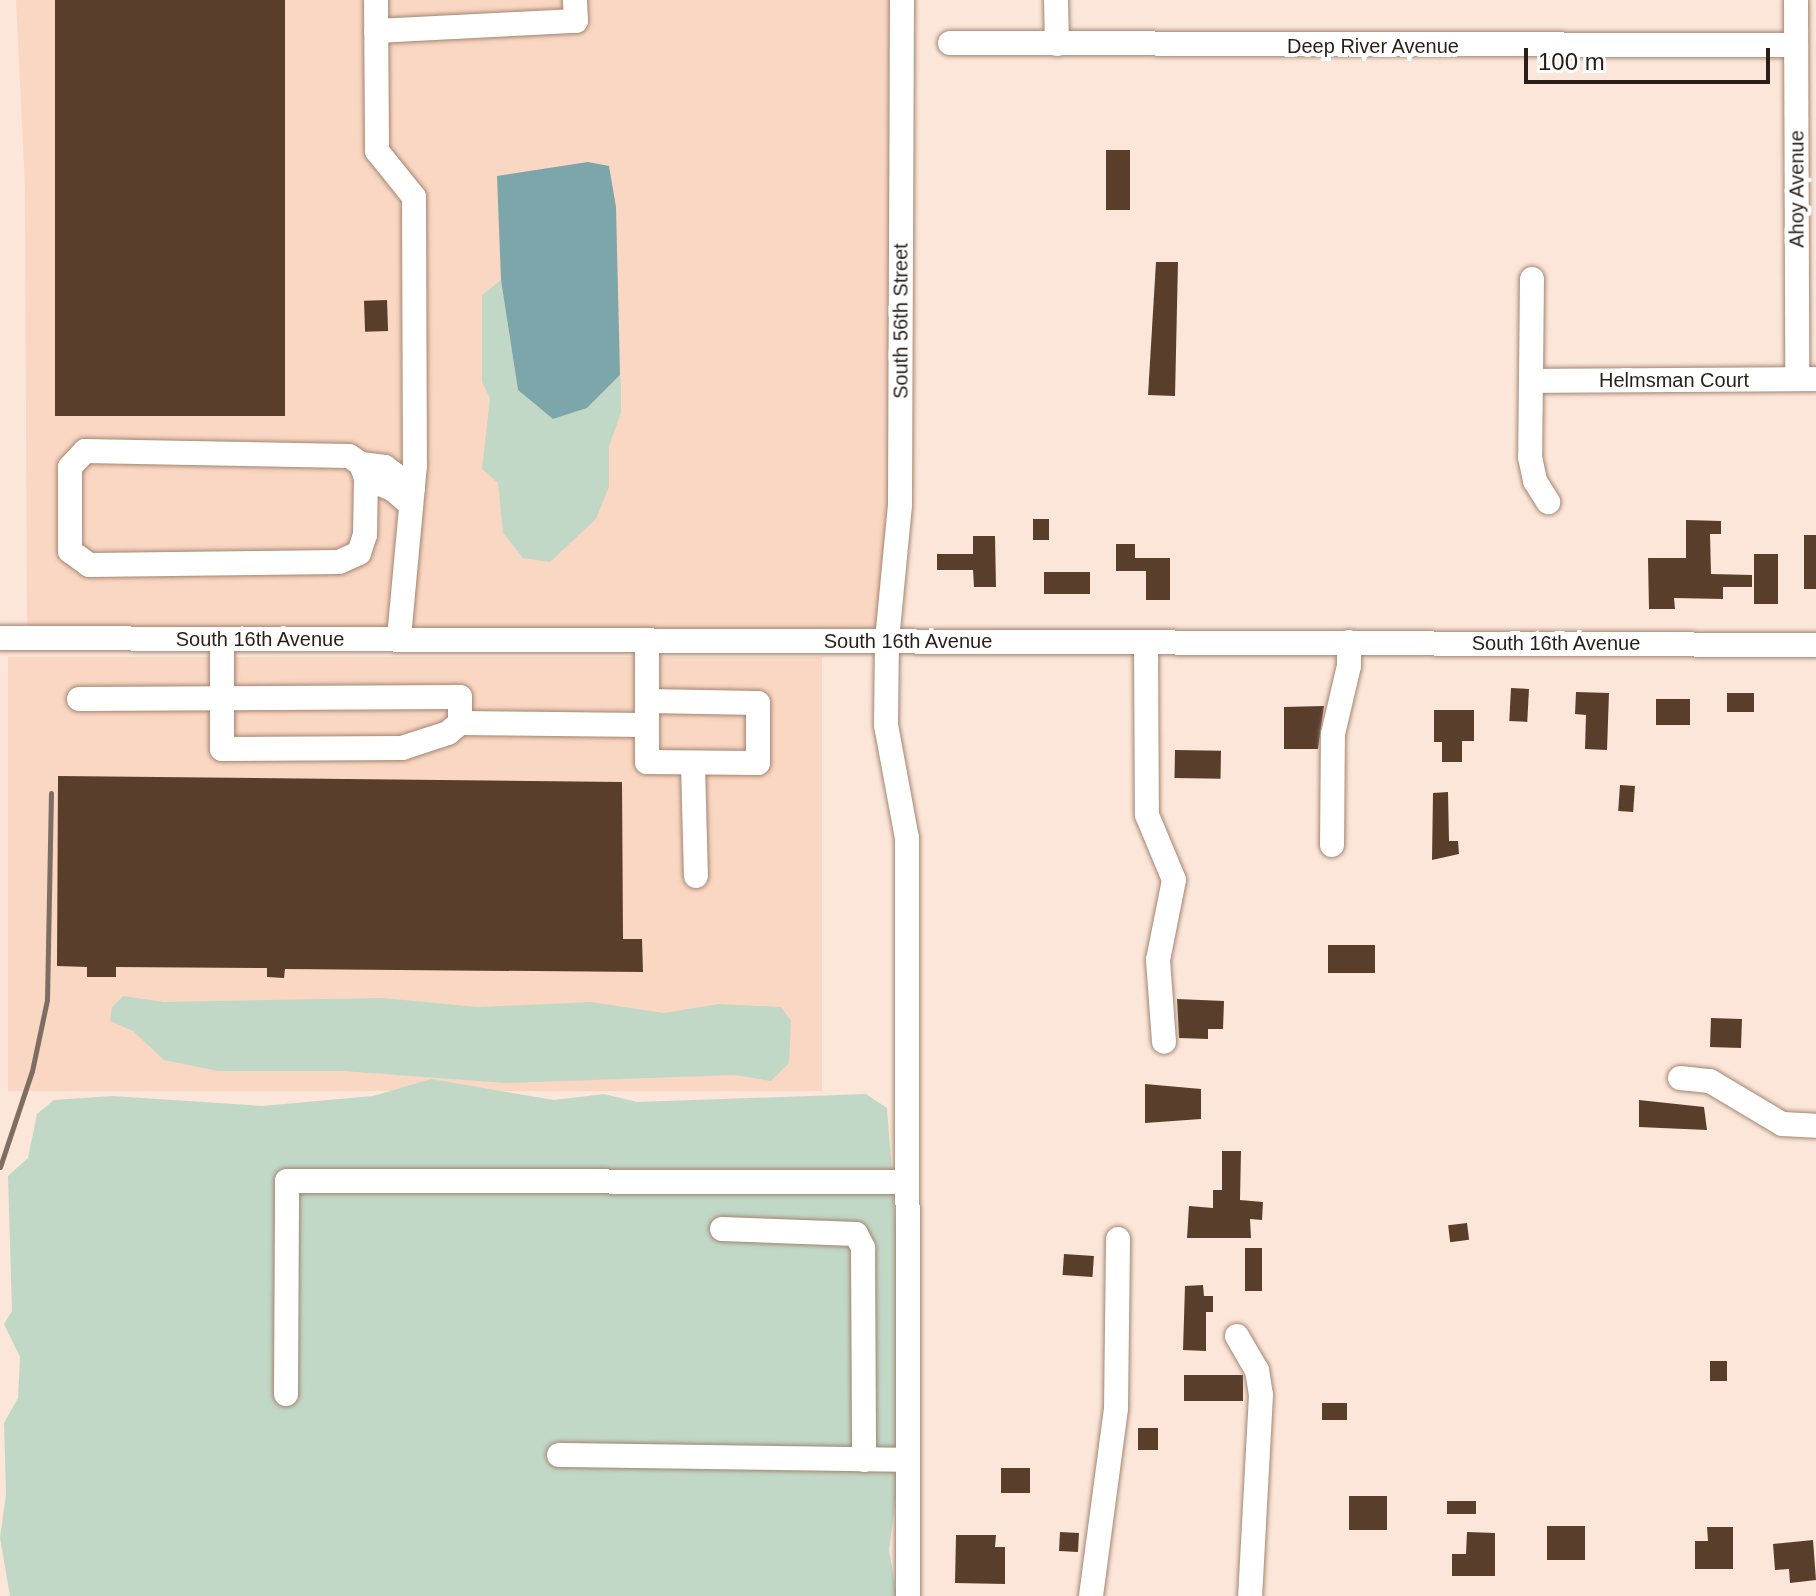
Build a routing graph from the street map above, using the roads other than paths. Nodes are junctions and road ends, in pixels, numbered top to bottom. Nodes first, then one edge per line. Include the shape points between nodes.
1 (376, 0) edge
2 (575, 0) edge
3 (902, 0) edge
4 (1056, 0) edge
5 (1796, 0) edge
6 (376, 31) junction
7 (950, 43) dead end
8 (1057, 44) junction
9 (1796, 45) junction
10 (1532, 279) dead end
11 (1807, 379) edge
12 (1532, 381) junction
13 (363, 471) junction
14 (412, 496) junction
15 (1548, 502) dead end
16 (0, 638) edge
17 (222, 639) junction
18 (399, 639) junction
19 (647, 640) junction
20 (887, 641) junction
21 (1146, 642) junction
22 (1349, 642) junction
23 (1816, 645) edge
24 (222, 695) junction
25 (79, 699) dead end
26 (647, 713) junction
27 (460, 723) junction
28 (693, 764) junction
29 (1332, 845) dead end
30 (696, 876) dead end
31 (1164, 1042) dead end
32 (1680, 1078) dead end
33 (1816, 1126) edge
34 (906, 1182) junction
35 (722, 1229) dead end
36 (1118, 1239) dead end
37 (1237, 1336) dead end
38 (286, 1394) dead end
39 (559, 1455) dead end
40 (864, 1460) junction
41 (908, 1460) junction
42 (908, 1596) edge
43 (1091, 1596) edge
44 (1250, 1596) edge

1 - 6 street
2 - 6 street via 576,21
3 - 20 street, South 56th Street via 900,505
4 - 8 street
5 - 9 street, Ahoy Avenue
6 - 14 street via 377,151 414,197
7 - 8 street, Deep River Avenue
8 - 9 street, Deep River Avenue
9 - 11 street, Ahoy Avenue
10 - 12 street
11 - 12 street, Helmsman Court
12 - 15 street via 1530,457 1535,481
13 - 13 street via 349,456 85,451 70,467 70,551 89,565 339,562 359,553 365,535
13 - 14 street via 385,467
14 - 18 street
16 - 17 street, South 16th Avenue
17 - 18 street, South 16th Avenue
17 - 24 street
18 - 19 street, South 16th Avenue
19 - 20 street, South 16th Avenue
19 - 26 street
20 - 21 street, South 16th Avenue
20 - 34 street, South 56th Street via 886,725 907,838
21 - 22 street, South 16th Avenue
21 - 31 street via 1147,815 1174,880 1158,960
22 - 23 street, South 16th Avenue
22 - 29 street via 1349,666 1333,734
24 - 25 street
24 - 27 street via 460,697
24 - 27 street via 222,749 402,748 448,733
26 - 27 street
26 - 28 street via 647,762
26 - 28 street via 758,703 758,763
28 - 30 street
32 - 33 street via 1710,1081 1782,1124
34 - 38 street via 287,1181
34 - 41 street, South 56th Street
35 - 40 street via 856,1234 863,1248
36 - 43 street via 1116,1408
37 - 44 street via 1257,1370 1261,1395
39 - 40 street
40 - 41 street
41 - 42 street, South 56th Street

